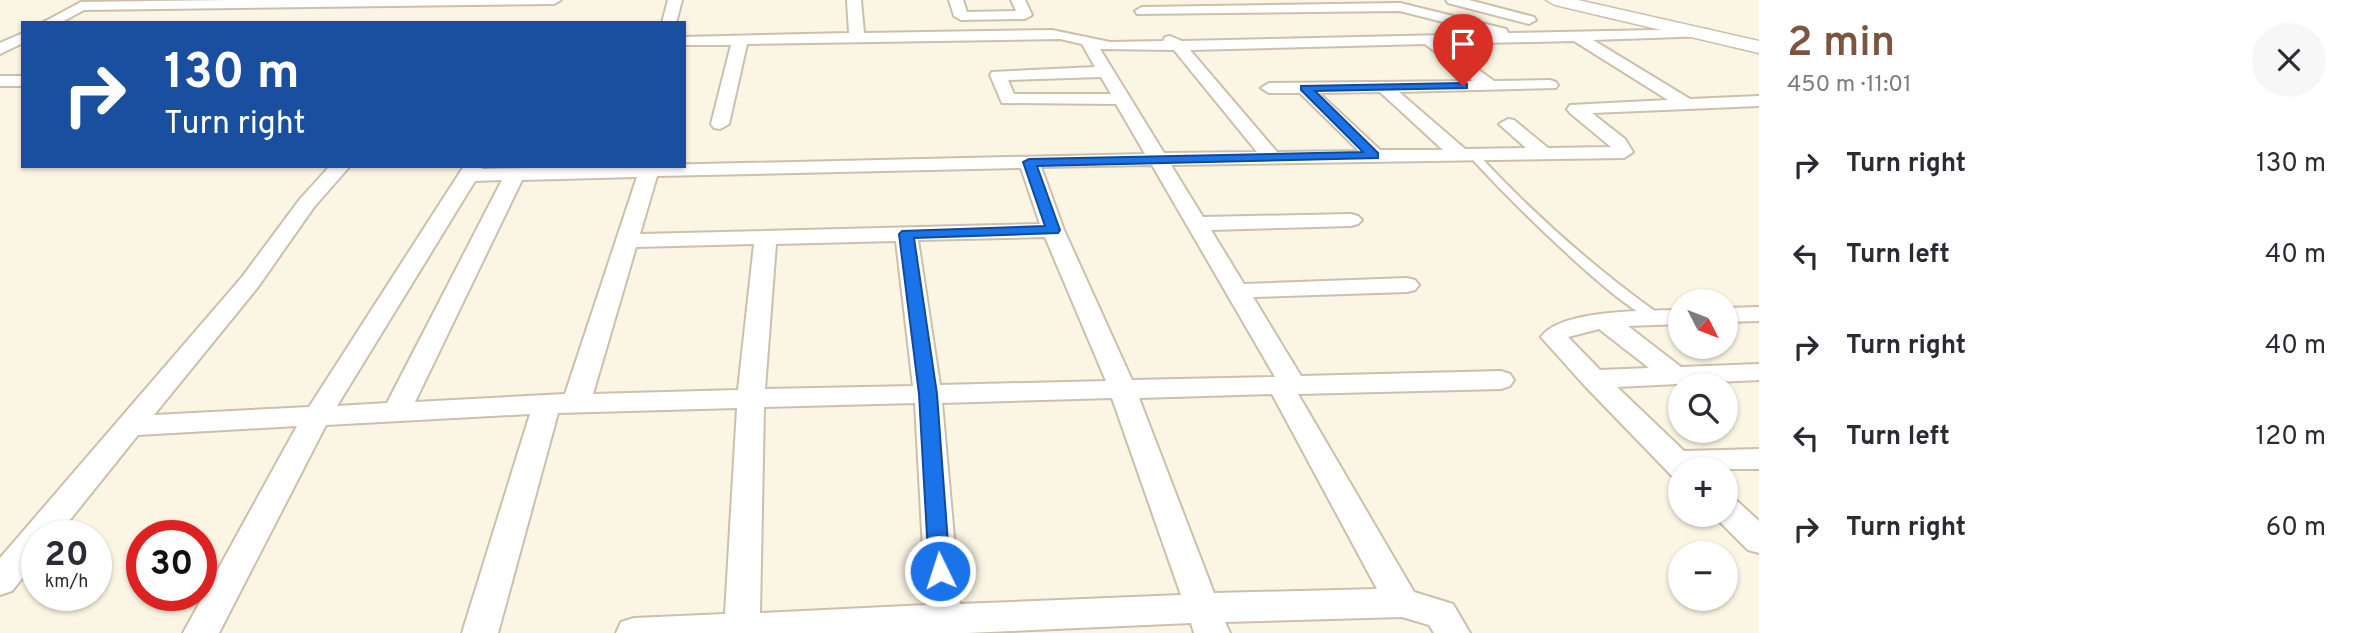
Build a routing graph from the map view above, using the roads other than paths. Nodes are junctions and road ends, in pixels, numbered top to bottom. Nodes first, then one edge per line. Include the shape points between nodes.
1 (676, 0) edge
2 (854, 0) edge
3 (956, 0) edge
4 (1018, 0) edge
5 (1266, 0) edge
6 (1380, 0) edge
7 (1452, 0) edge
8 (1555, 0) edge
9 (1579, 0) edge
10 (87, 3) edge
11 (320, 3) junction
12 (1137, 6) edge
13 (1400, 7) junction
14 (1278, 10) junction
15 (546, 11) dead end
16 (301, 16) dead end
17 (990, 16) junction
18 (1529, 20) dead end
19 (53, 21) edge
20 (670, 21) edge
21 (1704, 33) junction
22 (1000, 36) junction
23 (857, 38) junction
24 (1579, 38) junction
25 (1525, 39) junction
26 (15, 40) edge
27 (740, 40) junction
28 (686, 41) edge
29 (1430, 41) junction
30 (1090, 44) junction
31 (1178, 45) junction
32 (1759, 47) edge
33 (0, 49) edge
34 (1106, 72) junction
35 (0, 81) edge
36 (21, 81) edge
37 (1550, 85) dead end
38 (1490, 86) junction
39 (1384, 87) junction
40 (1269, 88) dead end
41 (1305, 88) junction
42 (1122, 99) junction
43 (1759, 101) edge
44 (1685, 103) junction
45 (720, 124) dead end
46 (1508, 124) dead end
47 (1466, 154) junction
48 (1544, 154) junction
49 (1374, 155) junction
50 (1272, 158) junction
51 (1158, 159) junction
52 (1029, 162) junction
53 (339, 168) edge
54 (578, 169) edge
55 (471, 170) edge
56 (649, 171) junction
57 (514, 174) junction
58 (1351, 220) dead end
59 (1196, 224) junction
60 (1053, 230) junction
61 (906, 234) junction
62 (766, 237) junction
63 (628, 241) junction
64 (1407, 285) dead end
65 (1236, 291) junction
66 (1759, 314) edge
67 (1738, 315) edge
68 (1668, 317) edge
69 (1604, 320) junction
70 (1759, 372) edge
71 (1672, 373) edge
72 (1738, 373) edge
73 (1668, 376) edge
74 (1593, 379) junction
75 (1501, 380) dead end
76 (1287, 385) junction
77 (1122, 388) junction
78 (928, 394) junction
79 (751, 398) junction
80 (561, 403) junction
81 (397, 410) junction
82 (317, 416) junction
83 (129, 426) junction
84 (1672, 457) edge
85 (1759, 459) edge
86 (1738, 461) edge
87 (50, 520) edge
88 (1738, 521) edge
89 (1759, 541) edge
90 (21, 555) edge
91 (0, 581) edge
92 (1402, 603) junction
93 (1208, 621) edge
94 (944, 627) edge
95 (740, 631) edge
96 (201, 633) edge
97 (480, 633) edge
98 (634, 633) edge
99 (1452, 633) edge

1 - 20 street
2 - 23 street
3 - 17 street via 961,16
4 - 17 street via 1026,15
5 - 14 street
6 - 13 street
7 - 18 street
8 - 21 street
9 - 21 street
10 - 11 street
10 - 19 street
11 - 15 street via 554,0
11 - 16 street
12 - 14 street
12 - 31 street via 1162,36
13 - 14 street
13 - 25 street
17 - 22 street
21 - 24 street
21 - 32 street
22 - 23 street
22 - 30 street via 1067,34
23 - 27 street
24 - 25 street
24 - 44 street
25 - 29 street
26 - 33 street
27 - 28 street
27 - 45 street
29 - 31 street
29 - 38 street
30 - 31 street
30 - 34 street
31 - 50 street
34 - 42 street
34 - 42 street via 998,75 1008,99
35 - 36 street
37 - 38 street
38 - 39 street
39 - 41 street
39 - 47 street
40 - 41 street
41 - 49 street
42 - 51 street
43 - 44 street
44 - 48 street via 1581,107 1576,109 1624,152
46 - 48 street
47 - 48 street
47 - 49 street
47 - 68 lane via 1610,286
49 - 50 street
50 - 51 street
51 - 52 street
51 - 59 street
52 - 56 street
52 - 60 street
53 - 83 street
54 - 56 street
54 - 57 street
55 - 57 street
55 - 82 street
56 - 63 street
57 - 81 street
58 - 59 street
59 - 65 street
60 - 61 street
60 - 77 street
61 - 62 street
61 - 78 street
62 - 63 street
62 - 79 street
63 - 80 street
64 - 65 street
65 - 76 street
66 - 67 street
68 - 69 street
69 - 71 street
69 - 74 street via 1560,331 1554,337
70 - 72 street
73 - 74 street
74 - 84 street
75 - 76 street
76 - 77 street
76 - 92 street
77 - 78 street
77 - 93 street
78 - 79 street
78 - 94 street
79 - 80 street
79 - 95 street
80 - 81 street
80 - 97 street
81 - 82 street
82 - 83 street
82 - 96 street
83 - 87 street
85 - 86 street
88 - 89 street
90 - 91 street
92 - 93 street
92 - 99 street via 1440,614
93 - 94 street
94 - 95 street
95 - 98 street

